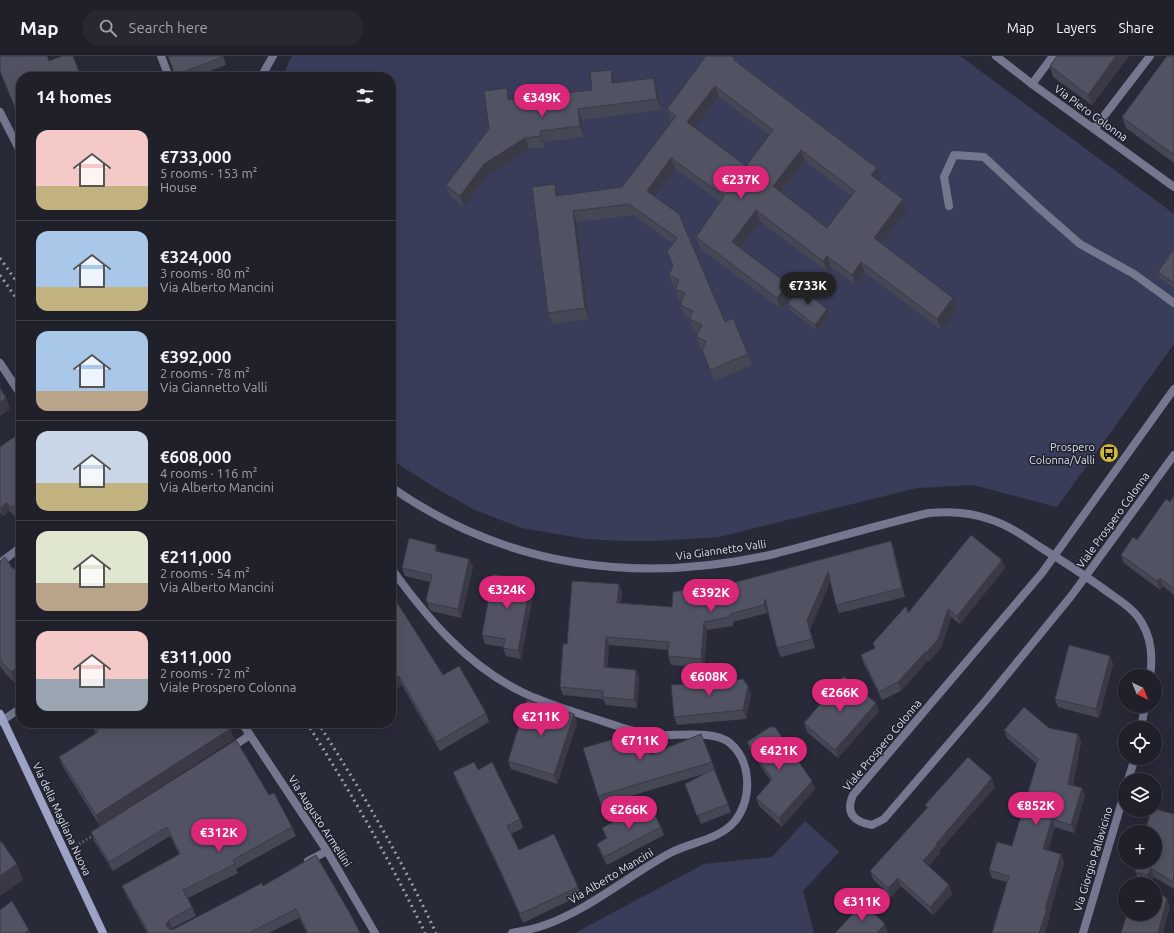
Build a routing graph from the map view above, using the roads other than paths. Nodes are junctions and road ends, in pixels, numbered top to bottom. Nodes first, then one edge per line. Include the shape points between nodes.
1 (161, 56) edge
2 (273, 56) edge
3 (996, 56) edge
4 (1053, 56) edge
5 (1150, 56) edge
6 (167, 72) edge
7 (264, 72) edge
8 (1032, 84) junction
9 (0, 112) edge
10 (1094, 129) junction
11 (16, 144) edge
12 (1174, 187) edge
13 (949, 206) dead end
14 (1174, 303) edge
15 (0, 363) edge
16 (16, 387) edge
17 (1174, 389) edge
18 (1174, 455) edge
19 (396, 490) edge
20 (16, 551) edge
21 (1055, 555) junction
22 (0, 563) edge
23 (396, 575) edge
24 (1086, 576) junction
25 (1151, 669) edge
26 (16, 711) edge
27 (1, 719) edge
28 (245, 728) edge
29 (250, 735) junction
30 (224, 752) edge
31 (1118, 814) edge
32 (327, 851) junction
33 (300, 866) edge
34 (103, 933) edge
35 (376, 933) edge
36 (512, 933) edge
37 (1082, 933) edge

1 - 6 street
2 - 7 street
3 - 8 street, Via Piero Colonna
4 - 8 street
5 - 10 street
8 - 10 street, Via Piero Colonna
9 - 11 street
10 - 12 street, Via Piero Colonna
13 - 14 street via 944,178 954,155 984,157 1080,244 1134,274
15 - 16 street
17 - 21 street, Viale Prospero Colonna
18 - 24 street, Viale Prospero Colonna
19 - 21 street, Via Giannetto Valli via 455,524 501,544 544,557 595,565 634,568 708,565 773,554 929,513 945,512 991,519
20 - 22 street
21 - 24 street, Via Giannetto Valli
21 - 24 street, Viale Prospero Colonna via 853,795 850,807 858,821 872,825 884,819 987,699
23 - 36 street, Via Alberto Mancini via 439,629 470,658 515,689 550,704 634,731 655,735 703,734 720,737 735,748 746,770 748,780 743,807 727,828 662,858 557,920
24 - 25 street via 1130,609 1143,623 1150,640
26 - 27 street
27 - 34 main road, Via della Magliana Nuova
28 - 29 street, Via Augusto Armellini
29 - 30 street
29 - 32 street, Via Augusto Armellini
31 - 37 street, Via Giorgio Pallavicino
32 - 33 street
32 - 35 street, Via Augusto Armellini

